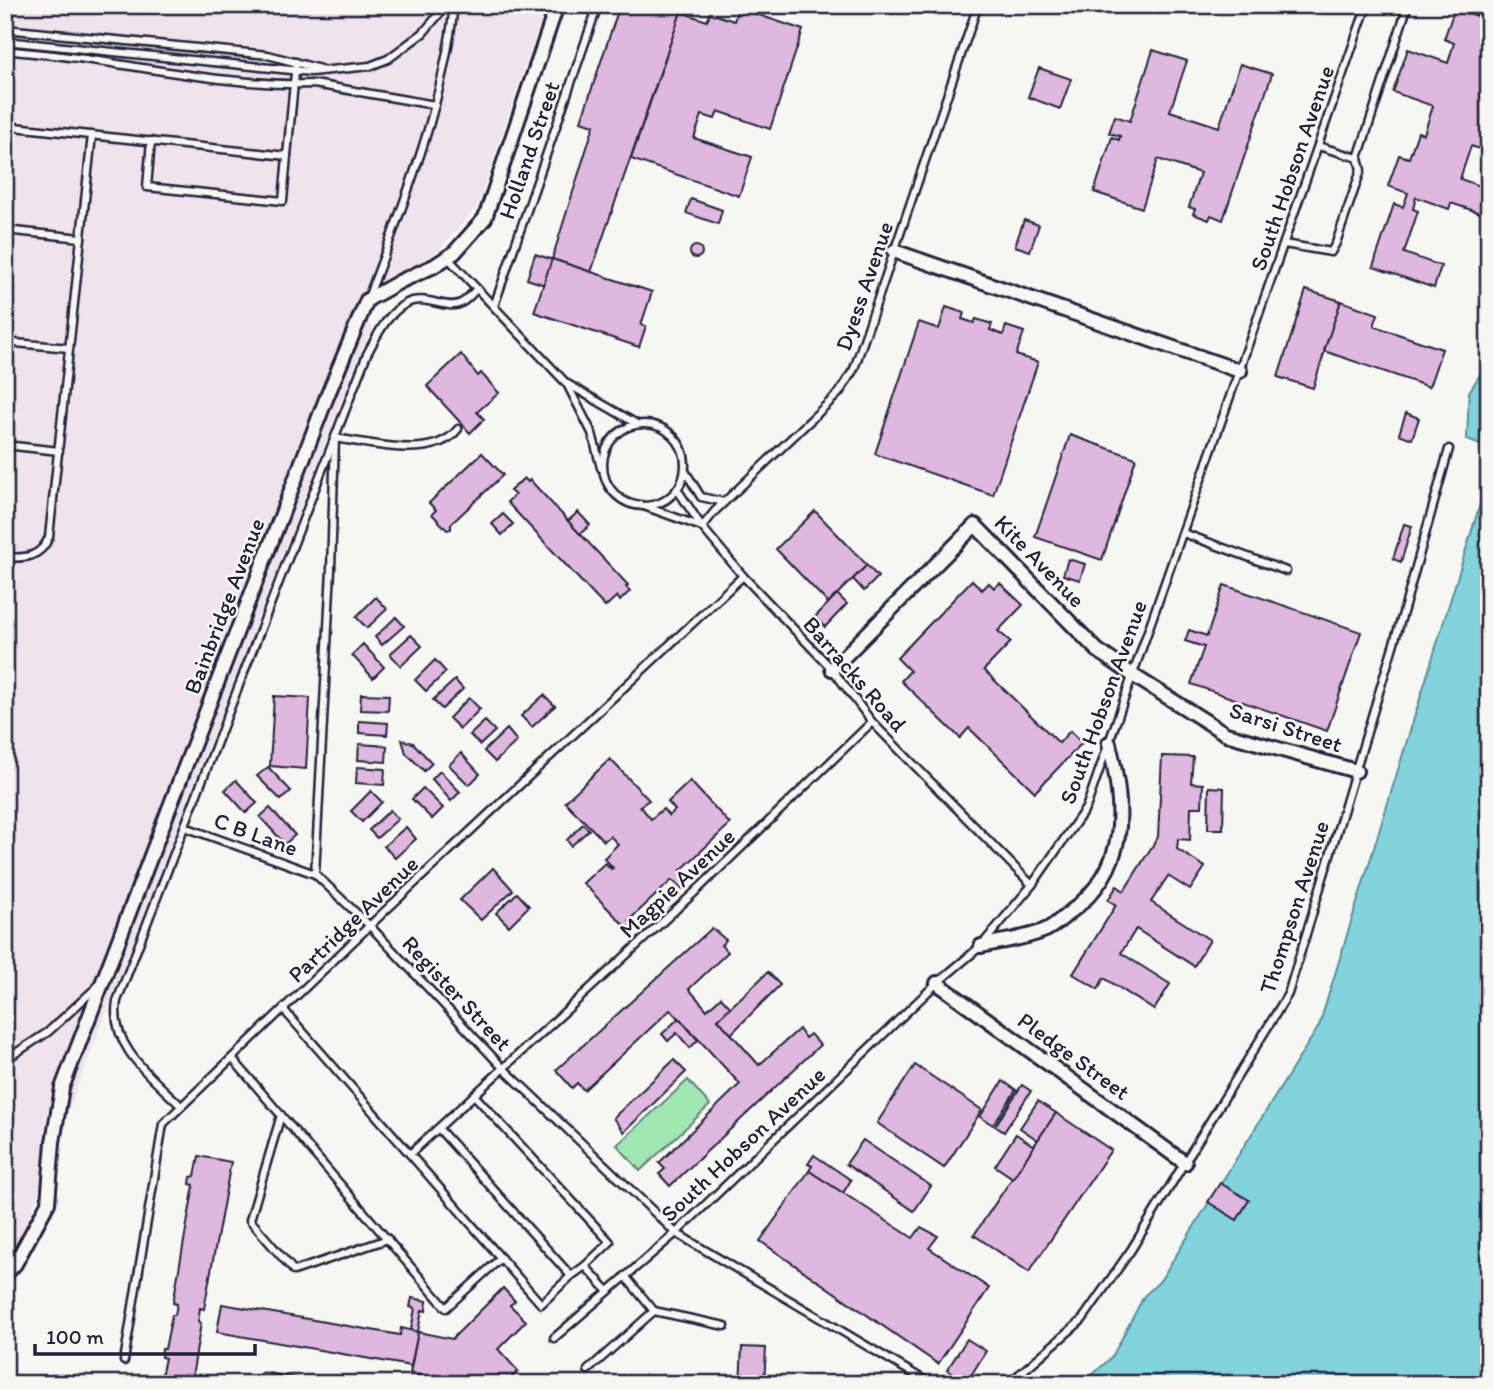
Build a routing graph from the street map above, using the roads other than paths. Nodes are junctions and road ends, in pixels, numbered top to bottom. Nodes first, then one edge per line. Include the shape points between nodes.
1 (444, 5) edge
2 (454, 5) edge
3 (557, 5) edge
4 (598, 5) edge
5 (978, 5) edge
6 (1367, 5) edge
7 (1408, 5) edge
8 (5, 30) edge
9 (5, 41) edge
10 (5, 50) edge
11 (296, 62) junction
12 (295, 70) junction
13 (325, 70) junction
14 (294, 85) junction
15 (435, 105) junction
16 (5, 126) edge
17 (92, 135) junction
18 (151, 141) junction
19 (1318, 146) junction
20 (287, 156) junction
21 (1358, 158) junction
22 (5, 230) edge
23 (81, 238) junction
24 (1284, 244) junction
25 (894, 251) junction
26 (447, 257) junction
27 (477, 289) junction
28 (367, 300) junction
29 (494, 306) junction
30 (5, 342) edge
31 (69, 348) junction
32 (1240, 371) junction
33 (566, 383) junction
34 (637, 424) junction
35 (458, 429) dead end
36 (335, 438) junction
37 (5, 445) edge
38 (1449, 449) dead end
39 (59, 451) junction
40 (685, 471) junction
41 (604, 476) junction
42 (677, 489) junction
43 (724, 502) junction
44 (641, 505) junction
45 (702, 527) junction
46 (1183, 533) junction
47 (5, 557) edge
48 (1286, 571) dead end
49 (743, 576) junction
50 (832, 669) junction
51 (1134, 676) junction
52 (872, 722) junction
53 (1109, 744) junction
54 (1356, 771) junction
55 (185, 827) junction
56 (315, 874) junction
57 (1032, 886) junction
58 (370, 926) junction
59 (981, 946) junction
60 (102, 982) junction
61 (937, 983) junction
62 (283, 1009) junction
63 (232, 1058) junction
64 (5, 1060) edge
65 (503, 1068) junction
66 (474, 1095) junction
67 (181, 1107) junction
68 (281, 1115) junction
69 (439, 1129) junction
70 (410, 1154) junction
71 (1185, 1163) junction
72 (676, 1233) junction
73 (388, 1239) junction
74 (501, 1258) junction
75 (585, 1266) junction
76 (5, 1275) edge
77 (571, 1276) junction
78 (625, 1276) junction
79 (608, 1291) junction
80 (654, 1311) junction
81 (725, 1326) dead end
82 (554, 1338) dead end
83 (124, 1361) dead end
84 (588, 1370) dead end
85 (264, 1377) dead end
86 (303, 1384) edge
87 (931, 1384) edge
88 (1008, 1384) edge

1 - 13 lane via 423,33 388,59 370,66
2 - 15 lane
3 - 26 street via 485,218
4 - 29 lane, Holland Street
5 - 25 lane, Dyess Avenue
6 - 19 lane, South Hobson Avenue
7 - 21 lane
8 - 11 lane via 268,55
9 - 12 lane
10 - 14 lane
11 - 12 lane
11 - 13 lane
12 - 13 lane
12 - 14 lane
14 - 15 lane
14 - 20 lane
15 - 28 lane via 417,169
16 - 17 lane
17 - 18 lane
17 - 23 lane
18 - 20 lane
18 - 20 lane via 147,187 283,201
19 - 21 lane
19 - 24 lane, South Hobson Avenue
21 - 24 lane via 1361,170 1331,252
22 - 23 lane
23 - 31 lane
24 - 32 lane, South Hobson Avenue
25 - 32 street
25 - 43 lane, Dyess Avenue via 854,369 839,394
26 - 27 lane
26 - 28 street
27 - 29 lane
27 - 36 lane via 461,304 409,302 388,320 367,354
28 - 60 street, Bainbridge Avenue
29 - 33 lane
30 - 31 lane
31 - 39 lane
32 - 46 lane, South Hobson Avenue
33 - 34 lane
33 - 41 lane via 592,433
34 - 40 lane via 650,424 673,435 685,458
34 - 41 lane via 614,436 603,462
35 - 36 lane via 447,440 429,446
36 - 55 lane
36 - 56 lane
37 - 39 lane
38 - 54 lane, Thompson Avenue
39 - 47 lane via 45,547 28,558
40 - 42 lane
40 - 43 lane via 701,497
41 - 44 lane via 621,499
42 - 44 lane via 662,502
42 - 45 lane, Barracks Road
43 - 45 lane, Dyess Avenue
44 - 45 lane
45 - 49 lane, Barracks Road
46 - 48 lane
46 - 51 lane, South Hobson Avenue
49 - 50 lane, Barracks Road
49 - 58 lane, Partridge Avenue
50 - 51 street, Kite Avenue via 975,525 1097,650
50 - 52 lane, Barracks Road
51 - 53 lane, South Hobson Avenue
51 - 54 street, Sarsi Street via 1226,734
52 - 57 lane, Barracks Road
52 - 65 lane, Magpie Avenue
53 - 57 lane, South Hobson Avenue via 1086,808
53 - 59 street via 1120,788 1119,825 1104,879 1086,900 1045,931
54 - 71 lane, Thompson Avenue via 1288,995
55 - 56 lane, C B Lane
55 - 67 lane via 115,1014 121,1040 133,1058
56 - 58 lane, Register Street
57 - 59 lane, South Hobson Avenue
58 - 62 lane, Partridge Avenue
58 - 65 lane, Register Street
59 - 61 lane, South Hobson Avenue
60 - 64 lane via 48,1032
60 - 76 street, Bainbridge Avenue via 62,1088 48,1203
61 - 71 street, Pledge Street
61 - 72 lane, South Hobson Avenue
62 - 63 lane, Partridge Avenue
62 - 70 lane
63 - 67 lane, Partridge Avenue
63 - 68 lane
65 - 66 lane, Magpie Avenue
65 - 72 lane, Register Street
66 - 69 lane, Magpie Avenue
66 - 75 lane via 610,1242
67 - 83 lane, Partridge Avenue via 163,1124
68 - 73 lane
68 - 73 lane via 250,1220 294,1270
69 - 70 lane, Magpie Avenue
69 - 77 lane
70 - 74 lane
71 - 88 lane, Thompson Avenue via 1082,1320
72 - 78 lane, South Hobson Avenue
72 - 87 lane, Register Street
73 - 74 lane via 446,1308
74 - 77 lane via 541,1304
75 - 77 lane
75 - 79 lane
78 - 79 lane, South Hobson Avenue
78 - 80 lane
79 - 82 lane, South Hobson Avenue
80 - 81 lane
80 - 84 lane
85 - 86 lane

